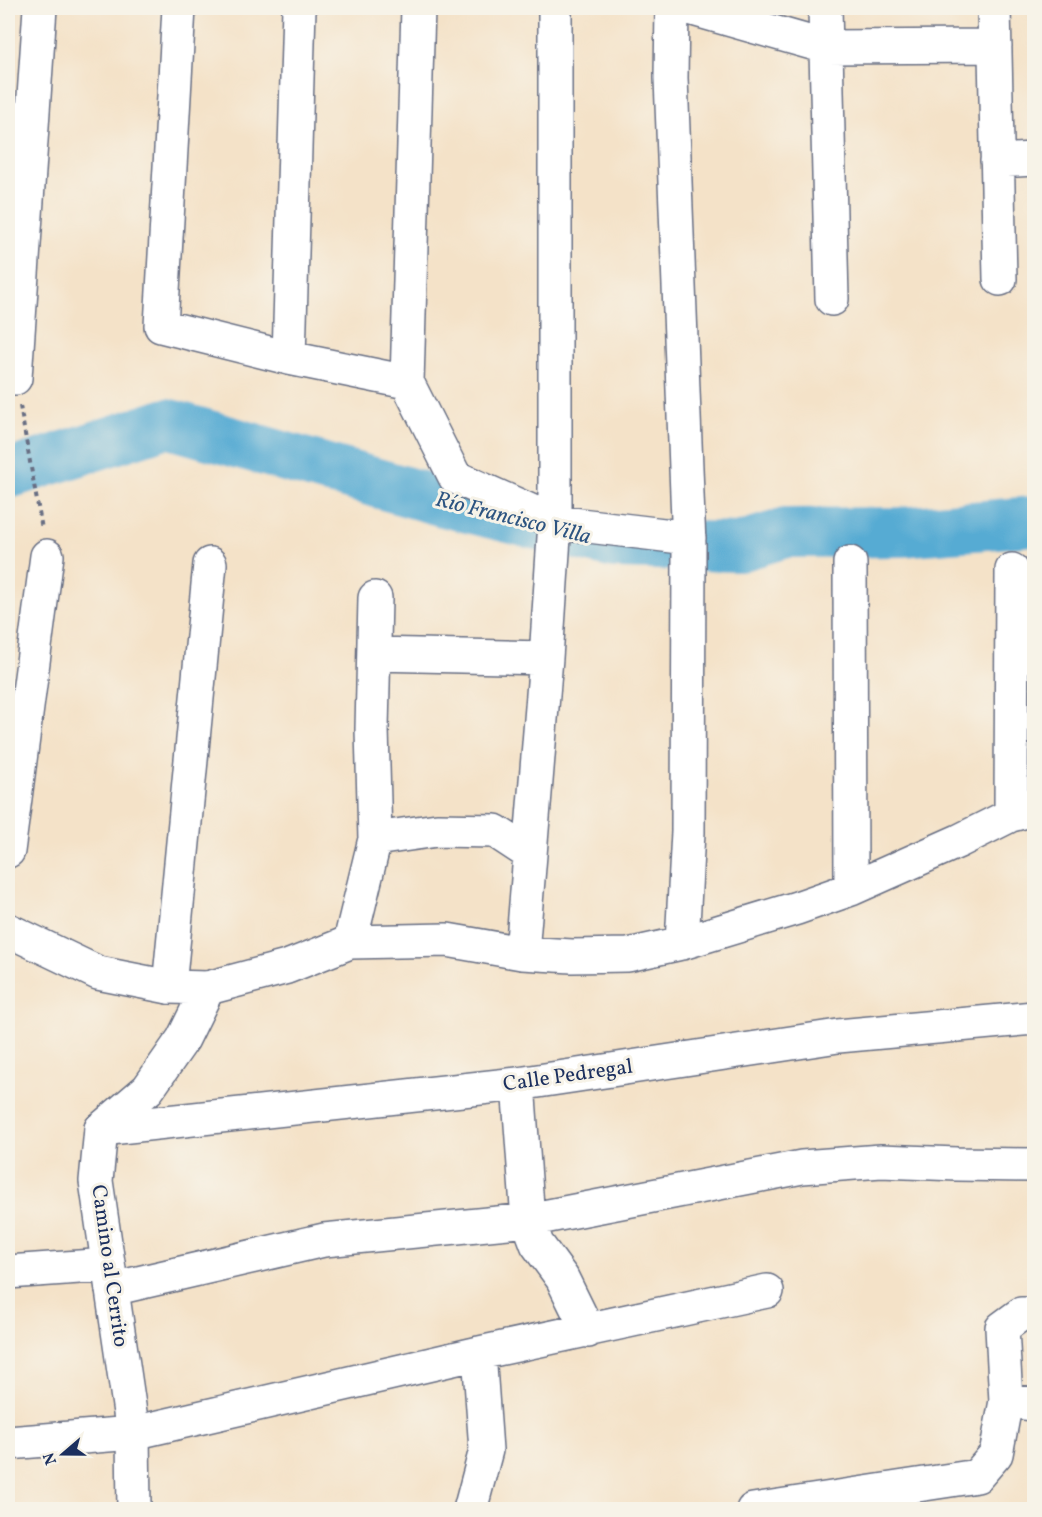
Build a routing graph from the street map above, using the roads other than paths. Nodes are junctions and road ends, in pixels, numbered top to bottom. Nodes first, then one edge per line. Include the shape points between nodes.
1 (40, 8) edge
2 (179, 8) edge
3 (299, 8) edge
4 (418, 8) edge
5 (555, 8) edge
6 (672, 8) edge
7 (689, 8) edge
8 (825, 8) edge
9 (994, 8) edge
10 (995, 46) junction
11 (826, 47) junction
12 (1035, 159) edge
13 (997, 161) junction
14 (17, 195) edge
15 (1000, 279) dead end
16 (832, 299) dead end
17 (289, 358) junction
18 (15, 378) road end
19 (407, 382) junction
20 (555, 522) junction
21 (689, 538) junction
22 (47, 556) road end
23 (850, 563) dead end
24 (210, 564) dead end
25 (1011, 570) dead end
26 (375, 598) dead end
27 (374, 654) junction
28 (546, 658) junction
29 (1023, 812) edge
30 (375, 839) junction
31 (8, 851) edge
32 (530, 854) junction
33 (851, 889) junction
34 (8, 930) edge
35 (351, 942) junction
36 (682, 943) junction
37 (522, 952) junction
38 (169, 987) junction
39 (208, 988) junction
40 (1035, 1018) edge
41 (518, 1084) junction
42 (101, 1129) junction
43 (1035, 1165) edge
44 (528, 1220) junction
45 (8, 1272) edge
46 (110, 1277) junction
47 (767, 1291) dead end
48 (1035, 1314) edge
49 (588, 1331) junction
50 (479, 1353) junction
51 (1020, 1402) edge
52 (133, 1433) junction
53 (8, 1443) edge
54 (134, 1509) edge
55 (470, 1509) edge
56 (753, 1509) edge

1 - 14 street
2 - 17 street via 161,326
3 - 17 street
4 - 19 street
5 - 20 street
6 - 21 street via 671,78
7 - 11 street
8 - 11 street
9 - 10 street
10 - 11 street
10 - 13 street
11 - 16 street
12 - 13 street
13 - 15 street
14 - 18 street
17 - 19 street
19 - 20 street via 455,477
20 - 21 street
20 - 28 street
21 - 36 street via 688,832
22 - 31 street
23 - 33 street
24 - 38 street
25 - 29 street
26 - 27 street
27 - 28 street
27 - 30 street
28 - 32 street
29 - 33 street
30 - 32 street via 437,830 495,831
30 - 35 street
32 - 37 street
33 - 36 street
34 - 38 street via 98,973
35 - 37 street via 447,940
35 - 39 street via 287,967
36 - 37 street via 628,955
38 - 39 street
39 - 42 street via 183,1039 148,1089
40 - 41 street, Calle Pedregal via 838,1036
41 - 42 street, Calle Pedregal
41 - 44 street
42 - 46 street, Camino al Cerrito via 96,1181
43 - 44 street via 881,1161 802,1167
44 - 46 street via 324,1240
44 - 49 street via 537,1244 562,1278
45 - 46 street
46 - 52 street, Camino al Cerrito
47 - 49 street
48 - 51 street via 1021,1314 1002,1328
49 - 50 street
50 - 52 street
50 - 55 street via 486,1450
51 - 56 street via 996,1454 977,1476
52 - 53 street
52 - 54 street, Camino al Cerrito

